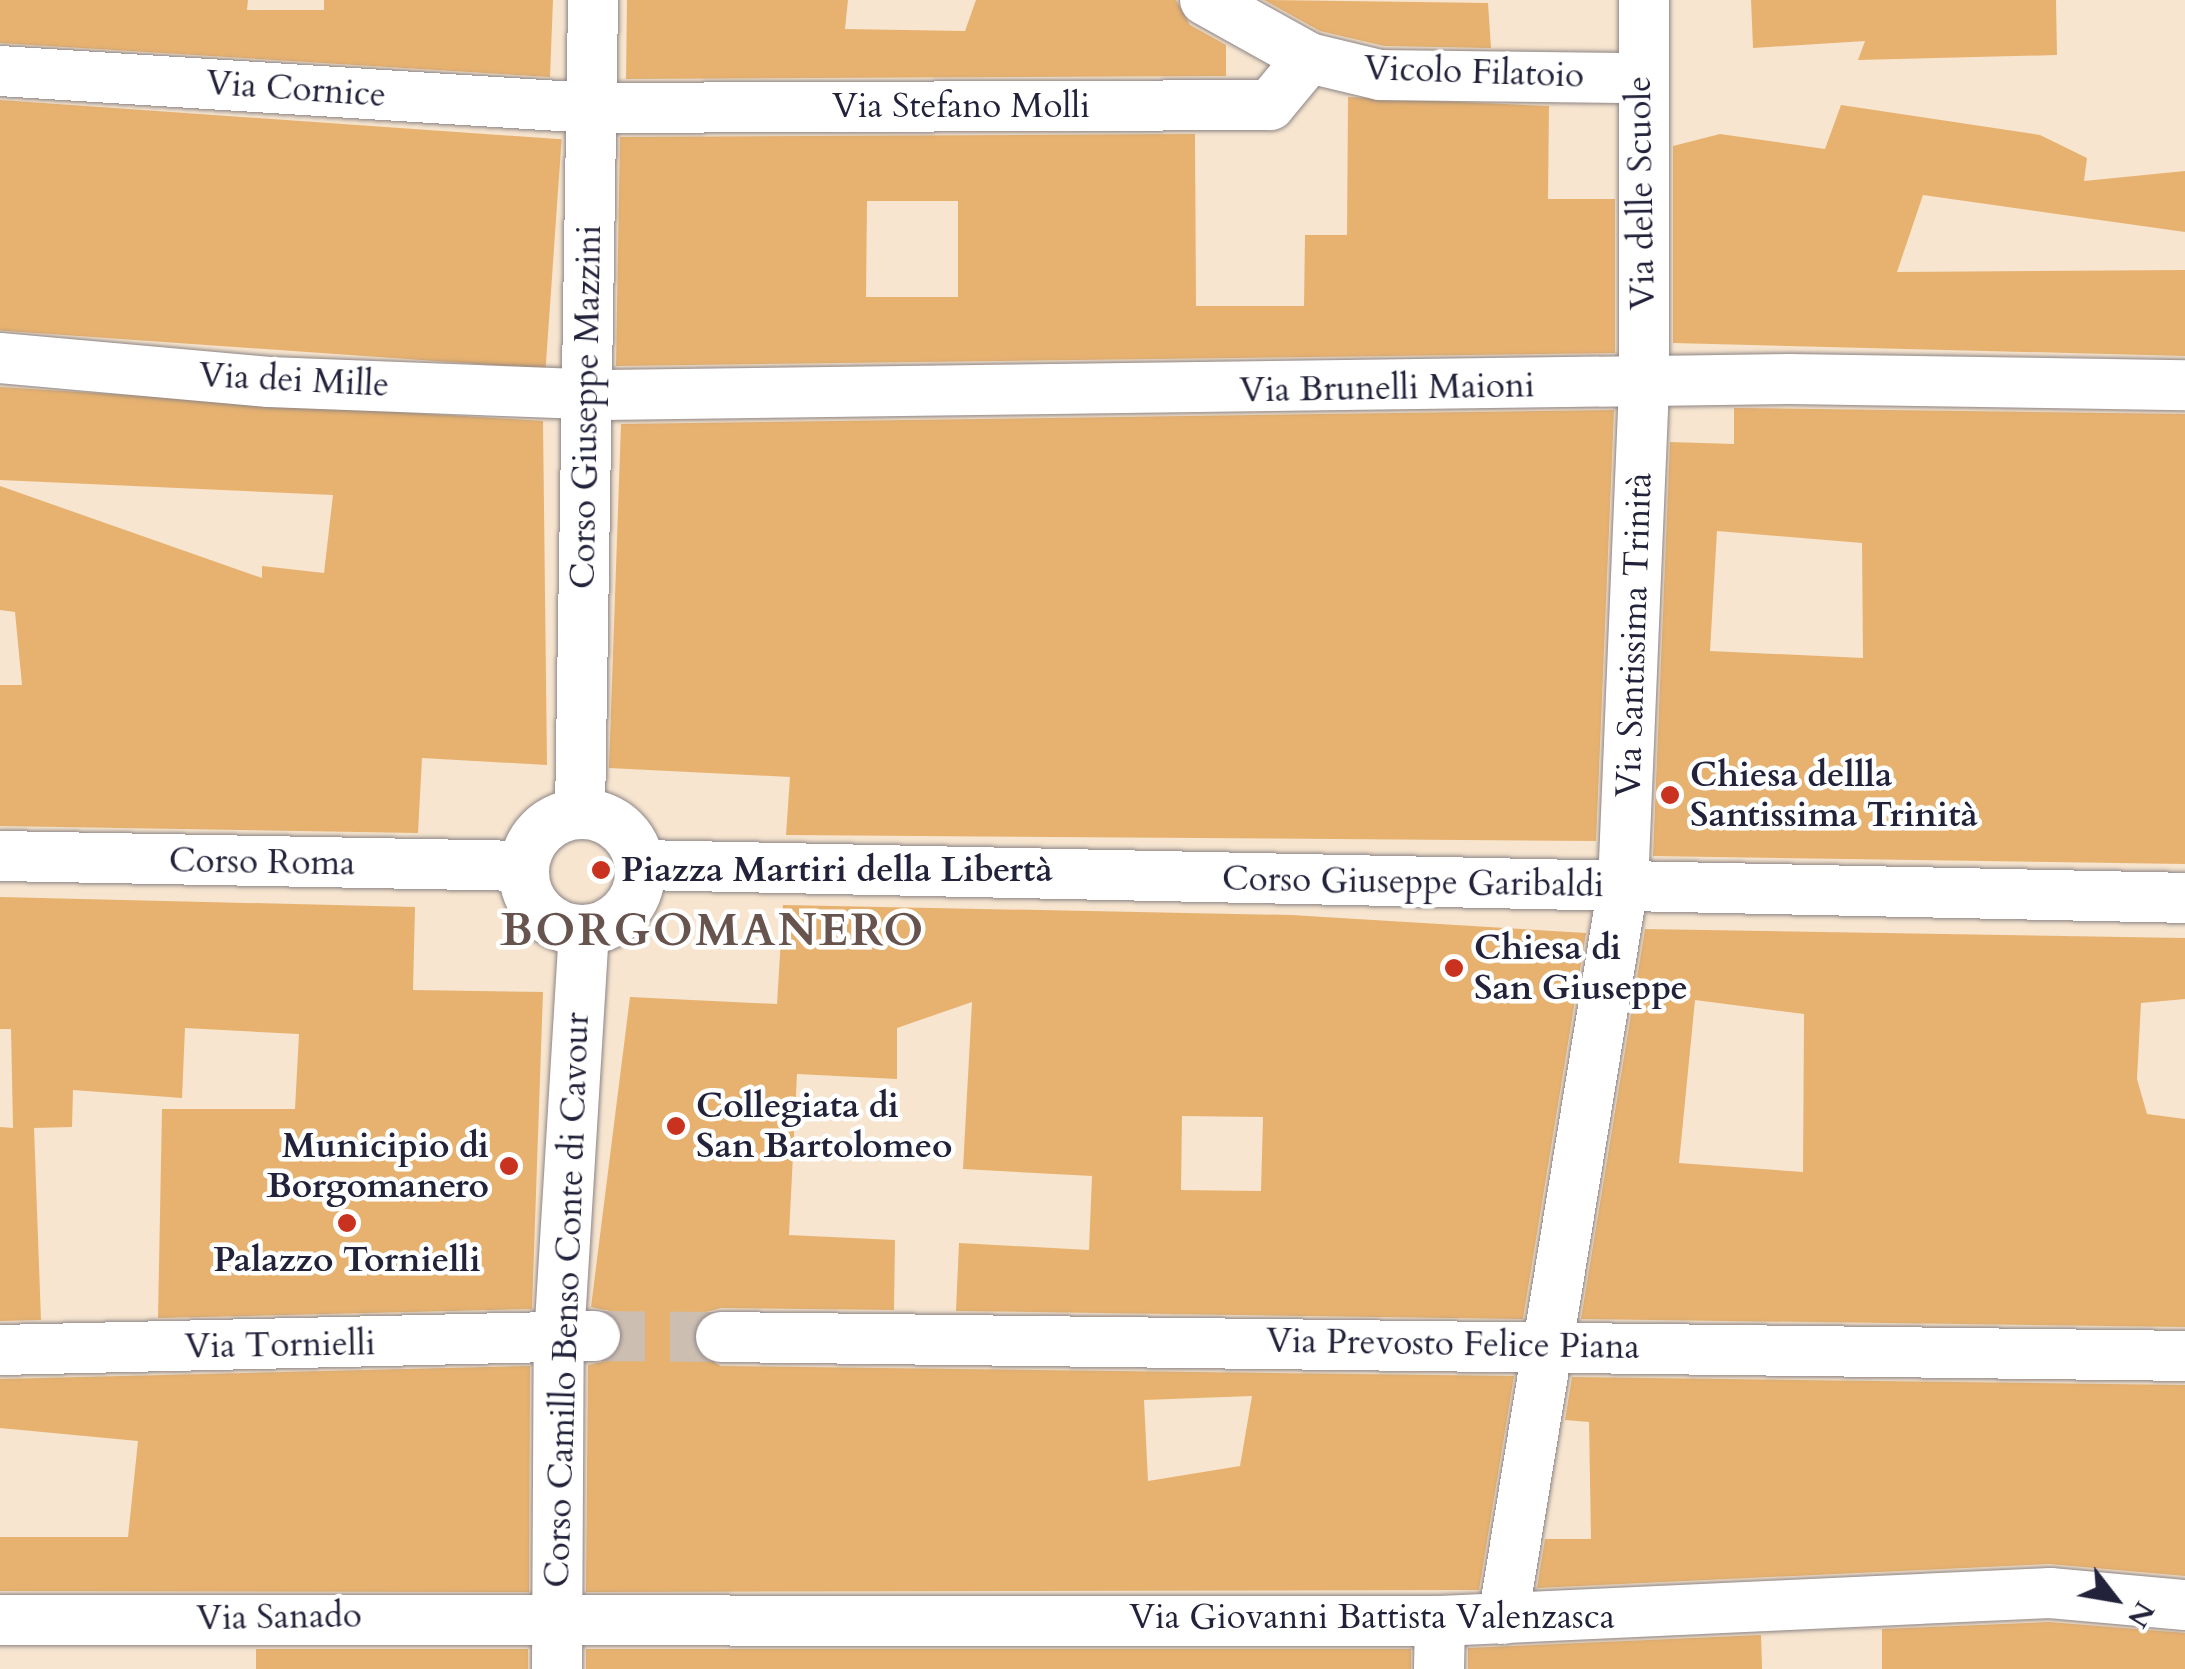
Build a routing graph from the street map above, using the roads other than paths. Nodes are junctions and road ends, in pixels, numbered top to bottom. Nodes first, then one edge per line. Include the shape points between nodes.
1 (593, 0) edge
2 (1205, 0) edge
3 (1644, 0) edge
4 (1308, 58) junction
5 (0, 71) edge
6 (1639, 78) junction
7 (592, 108) junction
8 (0, 358) edge
9 (1644, 385) junction
10 (2185, 385) edge
11 (588, 394) junction
12 (580, 813) junction
13 (0, 856) edge
14 (640, 865) junction
15 (524, 866) junction
16 (1623, 885) junction
17 (2185, 898) edge
18 (584, 931) junction
19 (721, 1337) tunnel mouth
20 (577, 1338) junction
21 (1552, 1344) junction
22 (0, 1350) edge
23 (2185, 1356) edge
24 (2185, 1604) edge
25 (558, 1614) junction
26 (1503, 1619) junction
27 (0, 1620) edge
28 (1440, 1645) edge
29 (557, 1669) edge

1 - 7 street, Corso Giuseppe Mazzini
2 - 4 street, Vicolo Filatoio
3 - 6 street, Via delle Scuole
4 - 6 street, Vicolo Filatoio via 1380,75
4 - 7 street, Via Stefano Molli via 1270,104
5 - 7 street, Via Cornice
6 - 9 street, Via delle Scuole
7 - 11 street, Corso Giuseppe Mazzini
8 - 11 street, Via dei Mille via 269,382
9 - 10 street, Via Brunelli Maioni
9 - 11 street, Via Brunelli Maioni
9 - 16 street, Via Santissima Trinità
11 - 12 street, Corso Giuseppe Mazzini
12 - 14 street via 614,822
12 - 15 street via 536,835
13 - 15 street, Corso Roma
14 - 16 street, Corso Giuseppe Garibaldi
14 - 18 street via 620,917
15 - 18 street via 533,904
16 - 17 street, Corso Giuseppe Garibaldi
16 - 21 street, Via Santissima Trinità
18 - 20 street, Corso Camillo Benso Conte di Cavour
19 - 21 street, Via Prevosto Felice Piana
20 - 22 street, Via Tornielli
20 - 25 street, Corso Camillo Benso Conte di Cavour
21 - 23 street, Via Prevosto Felice Piana
21 - 26 street, Via Santissima Trinità
24 - 26 street, Via Giovanni Battista Valenzasca via 2050,1593
25 - 27 street, Via Sanado
25 - 28 street, Via Giovanni Battista Valenzasca
25 - 29 street, Corso Camillo Benso Conte di Cavour
26 - 28 street, Via Giovanni Battista Valenzasca

